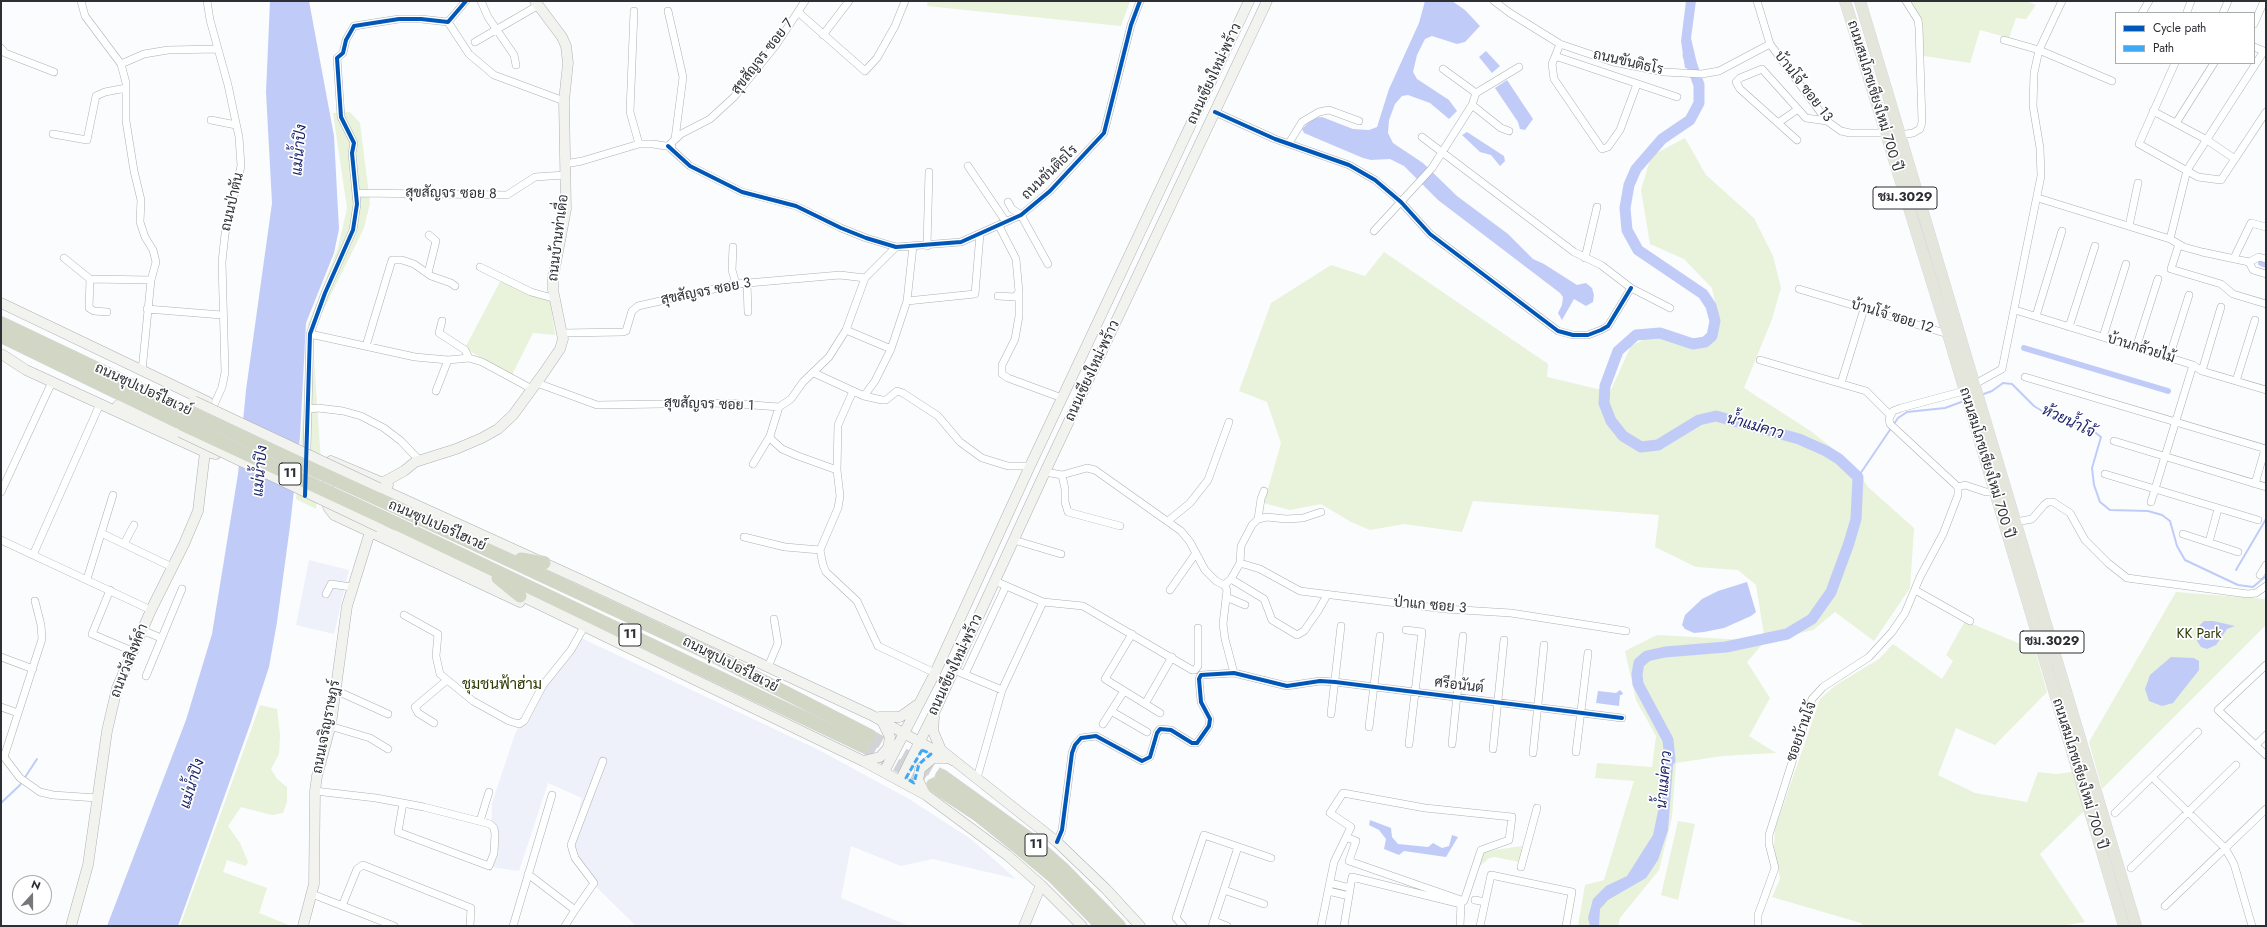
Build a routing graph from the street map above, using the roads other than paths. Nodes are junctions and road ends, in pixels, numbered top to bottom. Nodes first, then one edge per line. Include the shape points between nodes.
1 (81, 1) edge
2 (207, 1) edge
3 (466, 1) edge
4 (481, 1) edge
5 (805, 1) edge
6 (850, 1) edge
7 (904, 1) edge
8 (1140, 1) edge
9 (1249, 1) edge
10 (1267, 1) edge
11 (1494, 1) edge
12 (1757, 1) edge
13 (1845, 1) edge
14 (1860, 1) edge
15 (1906, 1) edge
16 (2062, 1) edge
17 (2149, 1) edge
18 (2191, 1) edge
19 (2228, 1) edge
20 (2264, 1) edge
21 (536, 3) edge
22 (634, 11) dead end
23 (668, 11) dead end
24 (798, 12) junction
25 (2143, 12) edge
26 (2187, 12) dead end
27 (2223, 12) edge
28 (448, 22) junction
29 (2255, 22) edge
30 (496, 29) junction
31 (823, 35) junction
32 (2004, 40) dead end
33 (474, 42) dead end
34 (1560, 44) junction
35 (1770, 44) junction
36 (2255, 47) edge
37 (1, 48) edge
38 (217, 49) junction
39 (2039, 50) junction
40 (2265, 52) edge
41 (1555, 56) junction
42 (121, 64) junction
43 (2175, 64) edge
44 (2213, 64) edge
45 (516, 65) dead end
46 (1519, 67) dead end
47 (1443, 69) dead end
48 (54, 72) dead end
49 (2112, 81) dead end
50 (1637, 84) junction
51 (126, 88) junction
52 (1476, 93) junction
53 (1677, 97) dead end
54 (564, 101) junction
55 (1472, 104) junction
56 (1798, 109) junction
57 (2153, 111) junction
58 (1215, 112) junction
59 (2265, 116) edge
60 (211, 120) dead end
61 (1359, 121) dead end
62 (1827, 121) junction
63 (1778, 123) junction
64 (2176, 123) junction
65 (236, 125) junction
66 (1509, 130) dead end
67 (1885, 133) junction
68 (53, 134) dead end
69 (1900, 135) junction
70 (1422, 137) dead end
71 (675, 139) junction
72 (1797, 140) dead end
73 (2207, 140) junction
74 (1289, 143) junction
75 (639, 144) junction
76 (668, 146) junction
77 (1443, 153) junction
78 (2235, 159) junction
79 (565, 164) junction
80 (968, 166) dead end
81 (2187, 170) junction
82 (929, 172) dead end
83 (565, 175) junction
84 (2138, 183) dead end
85 (356, 193) junction
86 (2038, 198) junction
87 (1008, 202) dead end
88 (1401, 202) junction
89 (1597, 207) dead end
90 (1021, 215) junction
91 (1006, 222) junction
92 (999, 226) junction
93 (2129, 226) junction
94 (2266, 227) edge
95 (1374, 231) dead end
96 (2062, 231) dead end
97 (980, 234) junction
98 (430, 235) dead end
99 (2170, 239) junction
100 (2179, 244) junction
101 (913, 246) junction
102 (927, 246) junction
103 (2095, 246) dead end
104 (733, 247) dead end
105 (896, 247) junction
106 (64, 258) dead end
107 (1585, 258) junction
108 (2234, 258) junction
109 (2266, 259) edge
110 (2249, 262) junction
111 (1048, 264) dead end
112 (2126, 264) dead end
113 (480, 267) dead end
114 (428, 273) junction
115 (2266, 274) edge
116 (865, 278) junction
117 (90, 279) junction
118 (2158, 279) dead end
119 (151, 280) junction
120 (747, 283) junction
121 (736, 284) junction
122 (455, 286) dead end
123 (1631, 288) junction
124 (1799, 288) dead end
125 (1019, 292) junction
126 (2189, 295) dead end
127 (998, 296) dead end
128 (556, 299) junction
129 (907, 302) junction
130 (1, 303) edge
131 (2266, 304) edge
132 (1, 307) edge
133 (2221, 307) dead end
134 (1670, 308) dead end
135 (147, 309) junction
136 (1864, 309) junction
137 (2015, 310) junction
138 (107, 312) dead end
139 (748, 312) dead end
140 (222, 315) junction
141 (2036, 316) junction
142 (442, 320) dead end
143 (2255, 320) dead end
144 (1, 324) edge
145 (2069, 327) junction
146 (846, 330) junction
147 (564, 333) junction
148 (310, 334) junction
149 (1948, 334) junction
150 (1, 336) edge
151 (2103, 337) junction
152 (366, 346) junction
153 (2136, 348) junction
154 (891, 349) junction
155 (2, 355) edge
156 (469, 358) junction
157 (2169, 358) junction
158 (448, 360) junction
159 (1760, 360) dead end
160 (2193, 365) junction
161 (142, 371) junction
162 (2202, 371) junction
163 (814, 373) junction
164 (2025, 377) dead end
165 (2236, 381) junction
166 (52, 382) junction
167 (1841, 383) junction
168 (534, 386) junction
169 (1976, 388) junction
170 (2266, 390) edge
171 (436, 391) dead end
172 (853, 391) junction
173 (1964, 393) junction
174 (864, 396) junction
175 (1062, 398) junction
176 (100, 404) junction
177 (214, 405) junction
178 (191, 406) junction
179 (779, 407) junction
180 (308, 409) junction
181 (1890, 415) junction
182 (2176, 421) junction
183 (1230, 422) dead end
184 (181, 428) junction
185 (770, 436) junction
186 (2114, 441) dead end
187 (2266, 449) edge
188 (205, 452) junction
189 (2165, 456) junction
190 (419, 460) junction
191 (753, 464) dead end
192 (1030, 466) junction
193 (837, 470) junction
194 (404, 471) junction
195 (1045, 472) junction
196 (2105, 474) dead end
197 (1062, 475) junction
198 (2255, 484) junction
199 (380, 485) junction
200 (1958, 487) junction
201 (2266, 487) edge
202 (393, 488) junction
203 (2155, 489) junction
204 (1264, 491) dead end
205 (1, 492) edge
206 (1994, 492) junction
207 (113, 495) dead end
208 (305, 496) dead end
209 (2151, 502) dead end
210 (2218, 508) junction
211 (1321, 512) dead end
212 (1258, 519) junction
213 (2258, 520) dead end
214 (1168, 521) junction
215 (2016, 522) junction
216 (134, 525) dead end
217 (1120, 526) dead end
218 (375, 529) junction
219 (101, 533) junction
220 (2183, 534) dead end
221 (744, 537) dead end
222 (1, 540) edge
223 (1014, 540) junction
224 (2209, 542) junction
225 (124, 544) junction
226 (820, 550) junction
227 (2238, 552) dead end
228 (1196, 553) junction
229 (1061, 554) dead end
230 (33, 555) junction
231 (504, 556) junction
232 (479, 563) junction
233 (544, 563) junction
234 (1240, 563) junction
235 (2266, 565) edge
236 (172, 567) junction
237 (2260, 575) dead end
238 (577, 578) junction
239 (1231, 579) junction
240 (87, 580) junction
241 (995, 581) junction
242 (1224, 585) junction
243 (1006, 586) junction
244 (2266, 586) edge
245 (352, 587) junction
246 (110, 590) junction
247 (182, 590) dead end
248 (1170, 590) dead end
249 (1915, 590) junction
250 (326, 594) dead end
251 (1327, 595) junction
252 (520, 596) junction
253 (1226, 597) junction
254 (35, 601) dead end
255 (1043, 602) junction
256 (1245, 605) dead end
257 (151, 610) junction
258 (552, 612) junction
259 (404, 615) dead end
260 (774, 619) dead end
261 (1970, 621) dead end
262 (1341, 626) dead end
263 (584, 627) junction
264 (1198, 628) dead end
265 (142, 630) junction
266 (1406, 630) dead end
267 (1626, 631) dead end
268 (1132, 634) junction
269 (1380, 636) dead end
270 (1463, 636) dead end
271 (162, 638) junction
272 (1504, 640) dead end
273 (1544, 645) dead end
274 (132, 651) junction
275 (1588, 653) dead end
276 (1, 657) edge
277 (1172, 658) junction
278 (2266, 665) edge
279 (768, 667) junction
280 (33, 669) junction
281 (954, 670) junction
282 (1234, 673) junction
283 (935, 674) junction
284 (965, 674) junction
285 (146, 676) dead end
286 (447, 680) junction
287 (1335, 682) junction
288 (1374, 687) junction
289 (335, 690) junction
290 (1002, 690) junction
291 (1124, 691) junction
292 (1415, 692) junction
293 (1457, 697) junction
294 (921, 700) junction
295 (1499, 702) junction
296 (1145, 704) junction
297 (1, 707) edge
298 (1538, 708) junction
299 (1111, 711) junction
300 (935, 712) junction
301 (18, 713) junction
302 (1160, 713) dead end
303 (1580, 713) junction
304 (388, 714) dead end
305 (1331, 714) dead end
306 (871, 715) junction
307 (1622, 718) dead end
308 (882, 721) junction
309 (434, 723) dead end
310 (1103, 724) dead end
311 (330, 726) junction
312 (1369, 727) dead end
313 (1147, 732) dead end
314 (2198, 732) dead end
315 (905, 734) junction
316 (2266, 735) edge
317 (920, 741) junction
318 (1409, 744) dead end
319 (1452, 744) dead end
320 (2256, 745) junction
321 (388, 749) dead end
322 (1493, 749) dead end
323 (1576, 752) dead end
324 (1533, 753) dead end
325 (2266, 754) edge
326 (2, 758) edge
327 (952, 760) junction
328 (603, 761) dead end
329 (863, 761) junction
330 (2236, 764) dead end
331 (884, 772) junction
332 (2152, 777) junction
333 (977, 778) junction
334 (900, 780) junction
335 (934, 786) junction
336 (315, 791) junction
337 (489, 792) dead end
338 (552, 795) dead end
339 (97, 798) junction
340 (403, 803) junction
341 (1537, 808) dead end
342 (2266, 809) edge
343 (2115, 812) dead end
344 (2189, 813) junction
345 (480, 822) junction
346 (1346, 837) junction
347 (1056, 842) junction
348 (1238, 847) junction
349 (2225, 848) junction
350 (1271, 858) dead end
351 (1521, 868) dead end
352 (2131, 868) dead end
353 (528, 874) junction
354 (1330, 883) junction
355 (1040, 885) junction
356 (1350, 888) junction
357 (1224, 890) junction
358 (1328, 891) junction
359 (312, 894) junction
360 (1349, 896) junction
361 (1475, 900) dead end
362 (1485, 902) junction
363 (1264, 904) dead end
364 (342, 906) junction
365 (2165, 906) dead end
366 (575, 910) junction
367 (1213, 924) edge
368 (71, 926) edge
369 (303, 926) edge
370 (394, 926) edge
371 (470, 926) edge
372 (513, 926) edge
373 (566, 926) edge
374 (1024, 926) edge
375 (1082, 926) edge
376 (1102, 926) edge
377 (1119, 926) edge
378 (1140, 926) edge
379 (1183, 926) edge
380 (1227, 926) edge
381 (1321, 926) edge
382 (1344, 926) edge
383 (1460, 926) edge
384 (1480, 926) edge
385 (1566, 926) edge
386 (1758, 926) edge
387 (2124, 926) edge
388 (2136, 926) edge
389 (2252, 926) edge

1 - 42 street via 85,16
2 - 38 street, ถนนป่าตัน
3 - 28 street
4 - 30 street
5 - 24 street, สุขสัญจร ซอย 7
6 - 31 street
7 - 31 street via 895,26 877,58 865,71
8 - 90 street, ถนนขันติธโร via 1131,25 1104,133 1050,191
9 - 175 main road, ถนนเชียงใหม่-พร้าว
10 - 58 main road, ถนนเชียงใหม่-พร้าว
11 - 34 street, ถนนขันติธโร
12 - 35 street, บ้านโจ้ ซอย 13
13 - 67 main road, ถนนสมโภชเชียงใหม่ 700 ปี / ชม.3029
14 - 69 main road, ถนนสมโภชเชียงใหม่ 700 ปี / ชม.3029
15 - 69 street via 1918,20 1922,122 1920,129
16 - 39 street
17 - 25 street
18 - 26 street
19 - 27 street
20 - 29 street
21 - 30 street
21 - 54 main road, ถนนบ้านท่าเดื่อ via 566,46 568,62
22 - 75 street via 630,112
23 - 71 street via 683,77
24 - 31 street
24 - 71 street, สุขสัญจร ซอย 7 via 776,45 734,97 710,119
28 - 54 street via 469,54 494,75
28 - 85 street via 399,19 354,26 346,40 343,53 338,58 337,68 341,116 354,143 352,153
30 - 33 street
30 - 45 street via 514,55
32 - 39 street
34 - 35 street, ถนนขันติธโร via 1613,62 1664,72 1702,74 1719,71
34 - 41 street
35 - 62 street, บ้านโจ้ ซอย 13
36 - 40 street
37 - 48 street via 5,53
38 - 42 street via 168,50 144,54
38 - 65 street, ถนนป่าตัน
39 - 49 street
39 - 86 street via 2034,73 2033,106 2040,148 2041,176
40 - 73 street
41 - 50 street
41 - 50 street via 1552,64 1554,79 1602,149 1608,147 1620,130
42 - 51 street
43 - 57 street
44 - 64 street
46 - 52 street
47 - 52 street
50 - 53 street
51 - 68 street via 96,96 87,140
51 - 119 street via 126,121 141,200 140,222 156,262
52 - 55 street
54 - 79 main road, ถนนบ้านท่าเดื่อ
55 - 66 street via 1501,128
55 - 77 street
56 - 62 street via 1806,118
56 - 63 street
56 - 63 street via 1762,69 1740,78 1736,82 1740,90
57 - 64 street
57 - 81 street via 2139,144
58 - 74 street
58 - 195 main road, ถนนเชียงใหม่-พร้าว
59 - 78 street
60 - 65 street
61 - 74 street via 1329,110 1319,112 1302,122
62 - 67 street, บ้านโจ้ ซอย 13 via 1850,133
63 - 72 street
64 - 73 street
65 - 140 street, ถนนป่าตัน via 241,166 222,262
67 - 149 main road, ถนนสมโภชเชียงใหม่ 700 ปี / ชม.3029
69 - 169 main road, ถนนสมโภชเชียงใหม่ 700 ปี / ชม.3029
70 - 77 street
71 - 76 street, สุขสัญจร ซอย 7
73 - 78 street
73 - 81 street
74 - 88 street via 1349,165 1375,180
75 - 76 street
75 - 79 street
76 - 105 street, ถนนขันติธโร via 690,166 742,192 796,206 841,228
77 - 88 street
77 - 107 street
78 - 81 street via 2221,180 2198,177
79 - 83 main road, ถนนบ้านท่าเดื่อ
80 - 91 street
81 - 99 street
82 - 102 street
83 - 85 street, สุขสัญจร ซอย 8 via 535,177 507,195
83 - 128 main road, ถนนบ้านท่าเดื่อ via 566,209 553,278
84 - 93 street
85 - 148 street via 353,230
86 - 93 street
86 - 137 street
87 - 90 street via 1012,209
88 - 95 street
88 - 123 street via 1430,234 1558,331 1588,335 1608,326
89 - 107 street
90 - 91 street, ถนนขันติธโร
90 - 111 street
91 - 92 street, ถนนขันติธโร
92 - 97 street, ถนนขันติธโร
92 - 125 street via 1016,259
93 - 99 street
94 - 108 street via 2251,223
96 - 141 street
97 - 102 street, ถนนขันติธโร via 961,242
97 - 129 street via 975,294
98 - 114 street via 436,240
99 - 100 street
100 - 108 street via 2202,252
100 - 131 street via 2171,269 2221,284 2233,294
101 - 102 street, ถนนขันติธโร
101 - 105 street, ถนนขันติธโร
101 - 129 street
103 - 145 street
104 - 121 street via 732,270
105 - 116 street
106 - 117 street
107 - 123 street via 1601,265
108 - 110 street
109 - 110 street via 2259,257
110 - 115 street via 2253,270
112 - 151 street
113 - 128 street via 531,292
114 - 122 street
114 - 152 street via 414,264 392,260
116 - 120 street, สุขสัญจร ซอย 3 via 840,275
116 - 146 street
117 - 119 street
117 - 138 street via 89,308
118 - 153 street
119 - 135 street
120 - 121 street, สุขสัญจร ซอย 3
120 - 139 street
121 - 147 street, สุขสัญจร ซอย 3 via 638,306 632,311 626,331 623,332
123 - 134 street
124 - 136 street, บ้านโจ้ ซอย 12
125 - 127 street via 1014,297
125 - 175 street via 1019,316 1015,339 1002,365 1002,374
126 - 157 street
128 - 147 main road, ถนนบ้านท่าเดื่อ
129 - 154 street
130 - 161 main road
132 - 178 main road
133 - 162 street
135 - 140 street
135 - 161 street
136 - 149 street, บ้านโจ้ ซอย 12
136 - 167 street
137 - 141 street, บ้านกล้วยไม้
137 - 169 street via 2002,370
140 - 177 street, ถนนป่าตัน via 225,372
141 - 145 street, บ้านกล้วยไม้
142 - 156 street via 439,334 465,350
143 - 165 street
144 - 178 highway, ถนนซุปเปอร์ไฮเวย์ / 11
145 - 151 street, บ้านกล้วยไม้
146 - 154 street
146 - 163 street via 829,357
147 - 168 main road via 560,349
148 - 152 street
148 - 180 street
149 - 173 main road, ถนนสมโภชเชียงใหม่ 700 ปี / ชม.3029
150 - 184 highway, ถนนซุปเปอร์ไฮเวย์ / 11
151 - 153 street, บ้านกล้วยไม้
152 - 158 street via 415,357
153 - 157 street, บ้านกล้วยไม้
154 - 174 street via 875,381
155 - 166 main road
155 - 184 main road
156 - 158 street
156 - 168 street, สุขสัญจร ซอย 1
157 - 160 street, บ้านกล้วยไม้
158 - 171 street
159 - 167 street
160 - 162 street, บ้านกล้วยไม้
160 - 182 street
161 - 177 main road
162 - 165 street, บ้านกล้วยไม้
163 - 172 street
163 - 179 street via 803,382 791,399
164 - 182 street
165 - 170 street, บ้านกล้วยไม้
166 - 176 main road
166 - 205 street
167 - 181 street via 1866,391
168 - 179 street, สุขสัญจร ซอย 1 via 597,405 717,402
168 - 190 main road via 513,415 498,429 456,449
169 - 215 main road, ถนนสมโภชเชียงใหม่ 700 ปี / ชม.3029
172 - 174 street
172 - 193 street via 838,425
173 - 181 street via 1901,408
173 - 206 main road, ถนนสมโภชเชียงใหม่ 700 ปี / ชม.3029
174 - 192 street via 886,400 897,391 903,393 938,416 960,442 982,458 1008,466
175 - 192 main road, ถนนเชียงใหม่-พร้าว
176 - 188 main road
176 - 230 street
177 - 188 main road via 224,415 223,443 216,454
178 - 199 main road, bridge
178 - 231 highway, ถนนซุปเปอร์ไฮเวย์ / 11, bridge via 404,511
179 - 185 street
180 - 190 street via 331,410 361,416 401,440
180 - 208 street
181 - 200 street via 1893,426
182 - 187 street
182 - 189 street
183 - 214 street via 1208,480 1190,503
184 - 218 main road, bridge
184 - 232 highway, ถนนซุปเปอร์ไฮเวย์ / 11, bridge via 398,524
185 - 191 street
185 - 193 street via 782,449
186 - 189 street
187 - 198 street
188 - 236 main road, ถนนวังสิงห์คำ via 198,511
189 - 198 street
189 - 203 street
190 - 194 main road
192 - 195 main road
192 - 283 main road, ถนนเชียงใหม่-พร้าว
193 - 226 street via 840,496 838,508
194 - 199 main road
194 - 202 main road
195 - 197 street
195 - 223 main road, ถนนเชียงใหม่-พร้าว
196 - 203 street
197 - 214 street via 1087,468 1095,470
197 - 217 street via 1068,512
198 - 201 street
199 - 202 main road
199 - 218 main road via 336,462 328,463 328,507 334,515
199 - 233 main road
200 - 206 street
200 - 249 street, ซอยบ้านโจ้ via 1958,495 1943,534
202 - 238 main road via 555,563
203 - 209 street
203 - 210 street
204 - 212 street
206 - 387 main road, ถนนสมโภชเชียงใหม่ 700 ปี / ชม.3029
207 - 219 street
210 - 213 street
210 - 224 street
211 - 212 street via 1303,518
212 - 234 street via 1241,546
214 - 228 street via 1181,531
215 - 244 street via 2032,519 2044,505 2053,502 2070,513 2085,540 2127,578 2248,594 2256,593
215 - 388 main road, ถนนสมโภชเชียงใหม่ 700 ปี / ชม.3029
216 - 225 street
218 - 245 main road, ถนนเจริญราษฎร์
218 - 252 main road
218 - 258 main road via 507,597
219 - 225 street
219 - 240 street
220 - 224 street
221 - 226 street via 785,547
222 - 230 street
223 - 229 street
223 - 241 main road, ถนนเชียงใหม่-พร้าว
224 - 227 street
225 - 236 street
226 - 283 street via 826,572 857,601 878,646
228 - 242 street via 1205,570
228 - 248 street
230 - 240 street
231 - 232 highway, ถนนซุปเปอร์ไฮเวย์ / 11 via 701,649 867,741
231 - 233 highway
232 - 252 highway
233 - 238 main road
234 - 239 street
234 - 251 street, ป่าแก ซอย 3 via 1260,569 1300,591
235 - 237 street
236 - 257 main road, ถนนวังสิงห์คำ
238 - 279 main road
239 - 242 street
239 - 251 street via 1264,599 1272,620 1297,635 1304,631
240 - 246 street
241 - 243 street
241 - 281 main road, ถนนเชียงใหม่-พร้าว
242 - 253 street via 1227,590
243 - 255 street
243 - 284 street
245 - 250 street via 331,584
245 - 289 main road, ถนนเจริญราษฎร์ via 346,606
246 - 257 street
246 - 274 street via 92,634
247 - 271 street
249 - 261 street
249 - 386 street, ซอยบ้านโจ้ via 1905,613 1892,632 1869,657 1823,687 1812,699 1769,835 1776,868 1758,915
251 - 267 street, ป่าแก ซอย 3 via 1445,609 1511,613
252 - 258 main road
253 - 256 street
253 - 282 street via 1224,631
254 - 280 street via 42,639
255 - 268 street via 1083,606
255 - 290 street
257 - 265 main road, ถนนวังสิงห์คำ
258 - 263 main road
259 - 286 street via 438,634 436,656 440,674
260 - 279 street via 778,643
262 - 287 street
263 - 286 street via 571,650 543,685 524,721 519,724 473,701
263 - 329 main road
264 - 277 street via 1197,668 1189,668
265 - 271 street
265 - 274 main road, ถนนวังสิงห์คำ
266 - 292 street via 1422,632
268 - 277 street
268 - 291 street via 1105,679
269 - 288 street
270 - 293 street
271 - 285 street
272 - 295 street
273 - 298 street
274 - 339 main road, ถนนวังสิงห์คำ via 111,708
275 - 303 street
276 - 280 street
277 - 296 street
278 - 320 street via 2218,710
279 - 306 main road
280 - 301 street
281 - 284 street
281 - 300 main road, ถนนเชียงใหม่-พร้าว
282 - 287 street, ศรีอนันต์ via 1281,685
282 - 347 street, ศรีอนันต์ via 1201,675 1200,702 1210,719 1209,726 1197,742 1192,743 1171,730 1160,729 1150,757 1142,761 1096,736 1081,738 1072,753 1065,814 1062,830
283 - 294 main road, ถนนเชียงใหม่-พร้าว
284 - 290 street
286 - 309 street via 415,707 418,713
287 - 288 street, ศรีอนันต์
287 - 305 street
288 - 292 street, ศรีอนันต์
288 - 312 street
289 - 304 street
289 - 311 main road, ถนนเจริญราษฎร์
290 - 333 street
291 - 296 street
291 - 299 street
292 - 293 street, ศรีอนันต์
292 - 318 street
293 - 295 street, ศรีอนันต์
293 - 319 street
294 - 306 main road via 912,710 900,717
294 - 315 main road, ถนนเชียงใหม่-พร้าว
295 - 298 street, ศรีอนันต์
295 - 322 street
296 - 302 street
297 - 301 street
298 - 303 street, ศรีอนันต์
298 - 324 street
299 - 310 street
299 - 313 street
300 - 317 main road, ถนนเชียงใหม่-พร้าว
300 - 327 main road via 935,738 940,750
301 - 326 street
303 - 307 street, ศรีอนันต์
303 - 323 street
306 - 308 main road
308 - 315 main road
308 - 329 main road via 890,737 888,748 880,757
311 - 321 street via 370,738
311 - 336 main road, ถนนเจริญราษฎร์
314 - 332 street
315 - 317 main road
315 - 331 main road, ถนนเชียงใหม่-พร้าว
316 - 320 street
317 - 327 main road
317 - 334 main road, ถนนเชียงใหม่-พร้าว
320 - 325 street
326 - 339 street via 20,778 40,792
327 - 333 main road
327 - 335 main road via 938,756 923,764 918,780
328 - 366 street via 572,845 575,858 594,883
329 - 331 main road
330 - 344 street
331 - 334 main road
332 - 343 street
332 - 344 street
333 - 347 main road
334 - 335 main road
335 - 355 main road via 985,838
335 - 376 highway, 11 via 978,815 1054,877
335 - 377 highway, 11 via 1028,838 1062,868
336 - 340 street
336 - 359 main road, ถนนเจริญราษฎร์
337 - 345 street
338 - 353 street
339 - 368 main road, ถนนวังสิงห์คำ via 88,865
340 - 345 street via 436,809
340 - 345 street via 398,832 489,866 494,853 494,828 490,824
341 - 351 street
342 - 349 street
344 - 349 street
344 - 352 street
346 - 346 street via 1351,827 1330,813 1343,793 1425,808 1512,816 1510,840 1481,850 1464,901 1349,861 1356,841
346 - 354 street via 1334,862
347 - 378 main road via 1106,888
348 - 350 street
348 - 357 street
348 - 379 street via 1204,835 1176,918
349 - 365 street
349 - 389 street via 2234,864
353 - 366 street
353 - 372 street
354 - 356 street
354 - 358 street
355 - 374 main road
355 - 375 main road
356 - 360 street
356 - 383 street via 1352,877 1461,904
357 - 363 street
357 - 367 street
358 - 360 street
358 - 381 street
359 - 364 street
359 - 369 main road, ถนนเจริญราษฎร์
360 - 382 street
361 - 362 street
362 - 384 street
362 - 385 street via 1491,875 1572,892
364 - 370 street
364 - 371 street via 357,869 363,865 471,908
366 - 373 street
367 - 380 street

